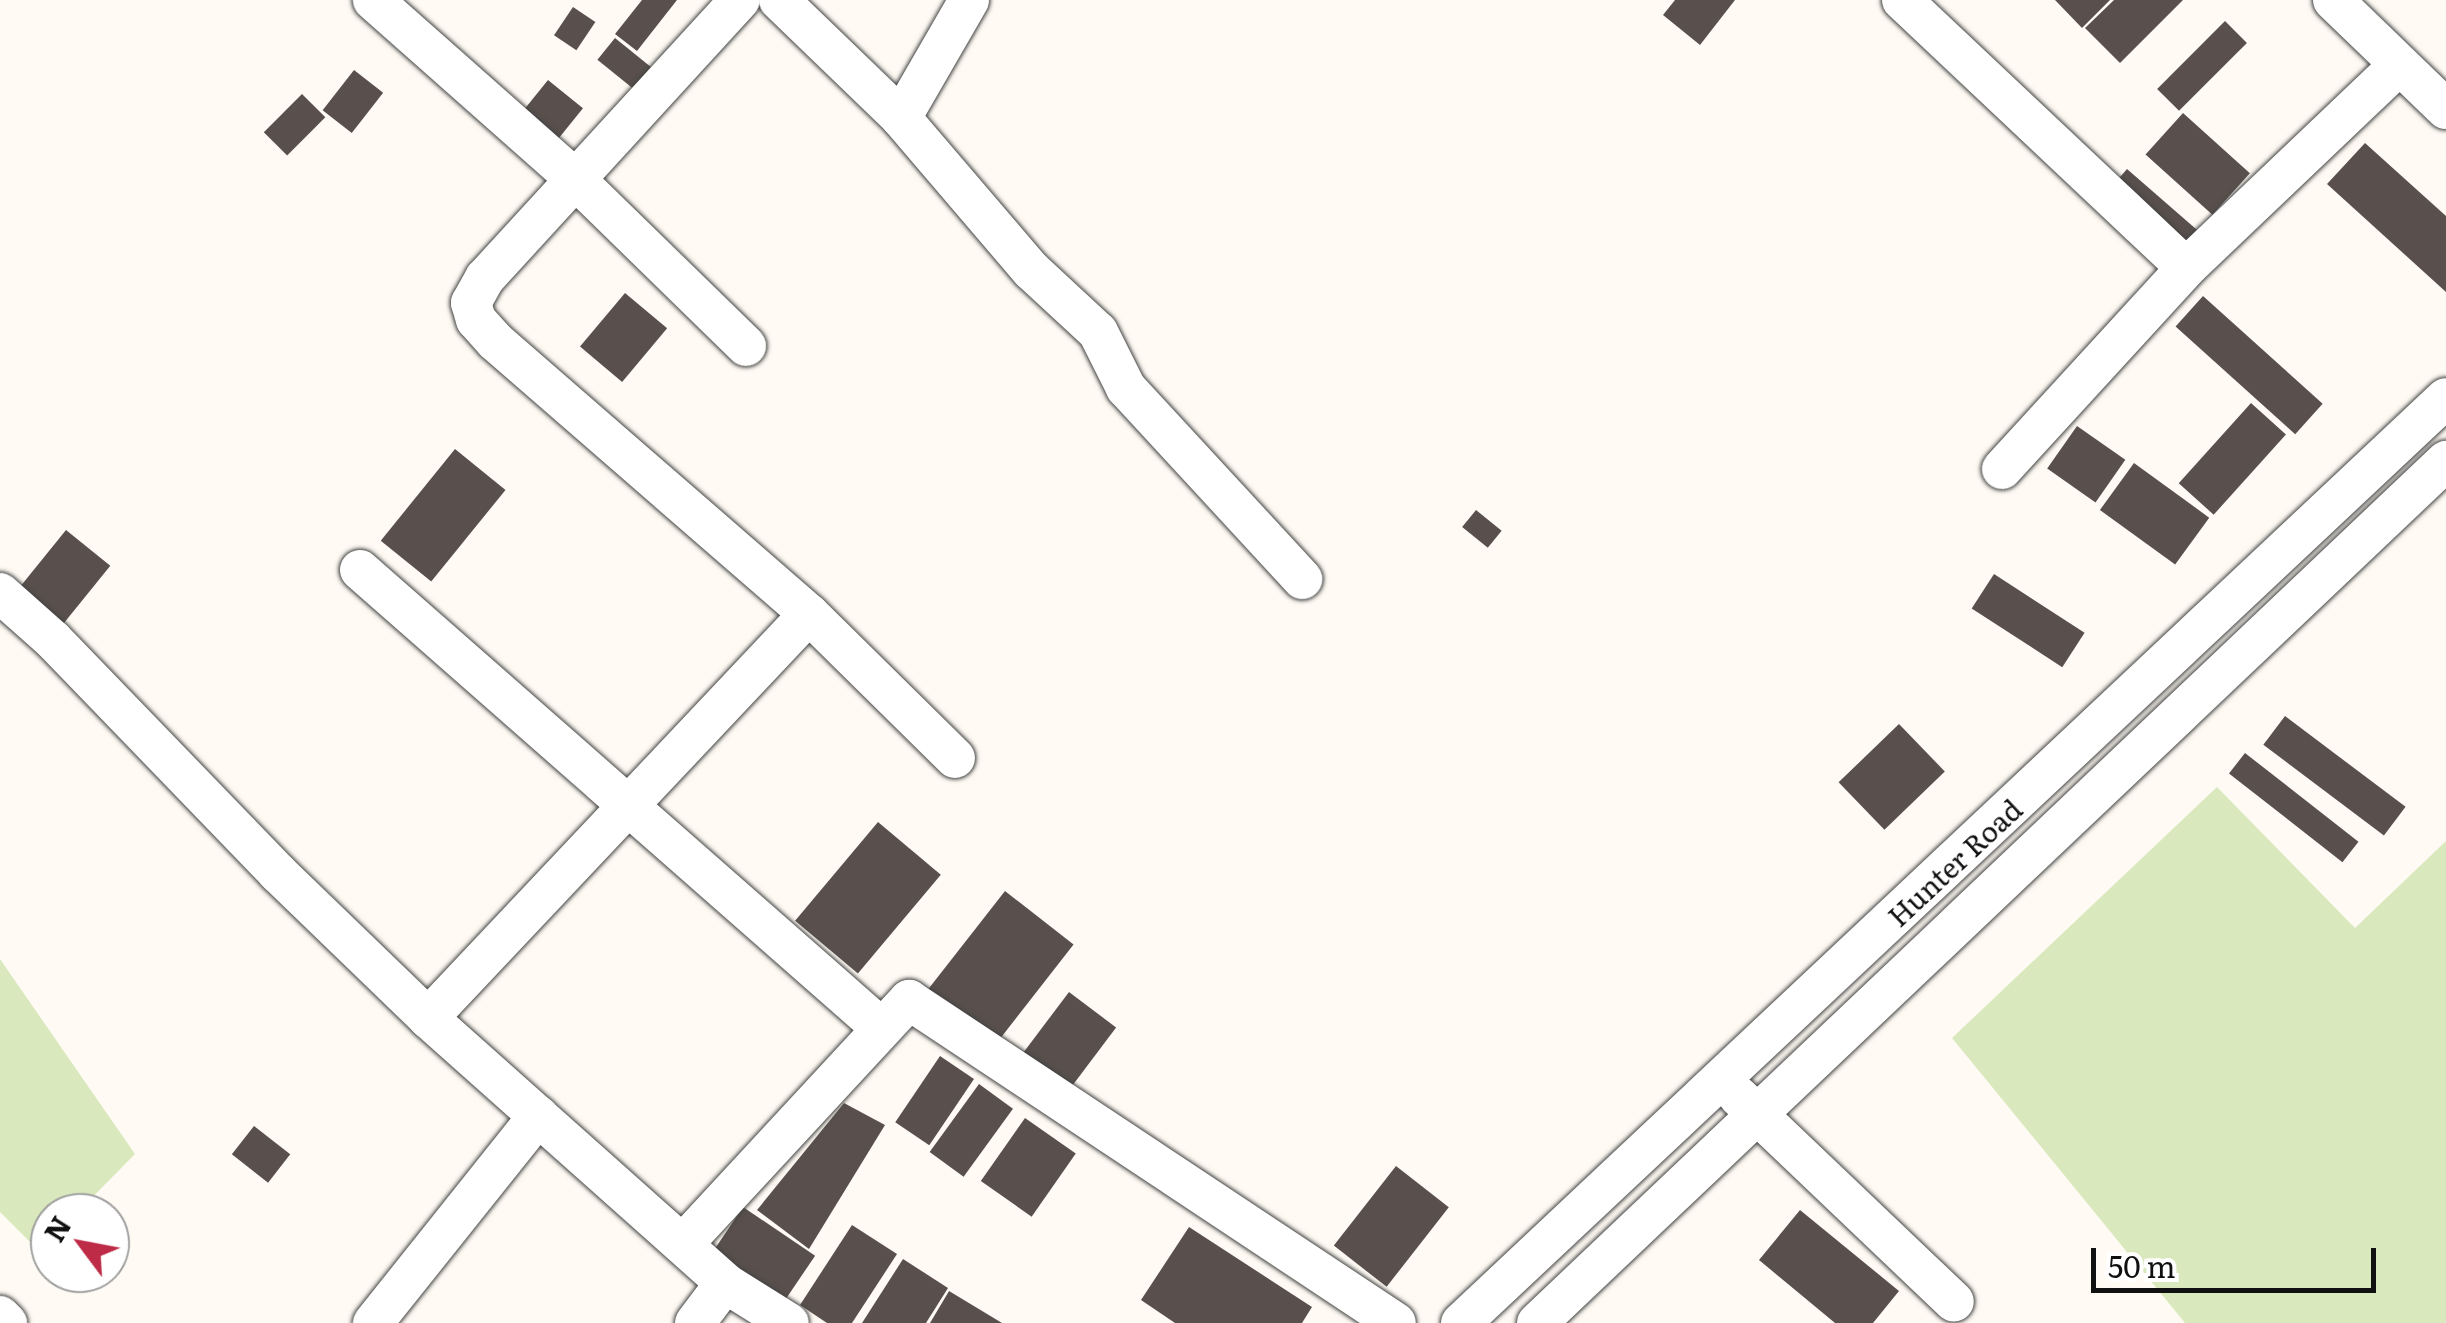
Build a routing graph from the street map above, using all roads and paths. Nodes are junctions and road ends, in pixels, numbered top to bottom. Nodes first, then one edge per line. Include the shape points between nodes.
1 (373, 0) edge
2 (740, 0) edge
3 (779, 0) edge
4 (969, 0) edge
5 (1902, 0) edge
6 (2332, 0) edge
7 (2399, 65) junction
8 (2446, 109) edge
9 (901, 118) junction
10 (575, 179) junction
11 (2186, 268) junction
12 (746, 346) dead end
13 (2446, 398) edge
14 (2446, 462) edge
15 (2002, 468) dead end
16 (360, 570) dead end
17 (1302, 579) dead end
18 (0, 593) edge
19 (809, 614) junction
20 (955, 758) dead end
21 (629, 806) junction
22 (428, 1018) junction
23 (880, 1027) junction
24 (1721, 1079) junction
25 (1756, 1114) junction
26 (538, 1116) junction
27 (683, 1244) junction
28 (725, 1283) junction
29 (1954, 1302) dead end
30 (0, 1316) edge
31 (7, 1323) edge
32 (373, 1323) edge
33 (695, 1323) edge
34 (789, 1323) edge
35 (1396, 1323) edge
36 (1461, 1323) edge
37 (1537, 1323) edge

1 - 10 street
2 - 10 street
3 - 9 street
4 - 9 street
5 - 11 street
6 - 7 street
7 - 8 street
7 - 11 street
9 - 17 street via 1031,270 1098,332 1126,388
10 - 12 street
10 - 19 street via 486,278 471,303 476,320
11 - 15 street
13 - 24 street, Hunter Road
14 - 25 street, Hunter Road
16 - 21 street
18 - 22 street
19 - 20 street
19 - 21 street
21 - 22 street
21 - 23 street
22 - 26 street
23 - 27 street
23 - 35 street via 909,1000
24 - 25 street
24 - 36 street, Hunter Road
25 - 29 street
25 - 37 street, Hunter Road
26 - 27 street
26 - 32 street
27 - 28 street
28 - 33 street
28 - 34 street
30 - 31 street

